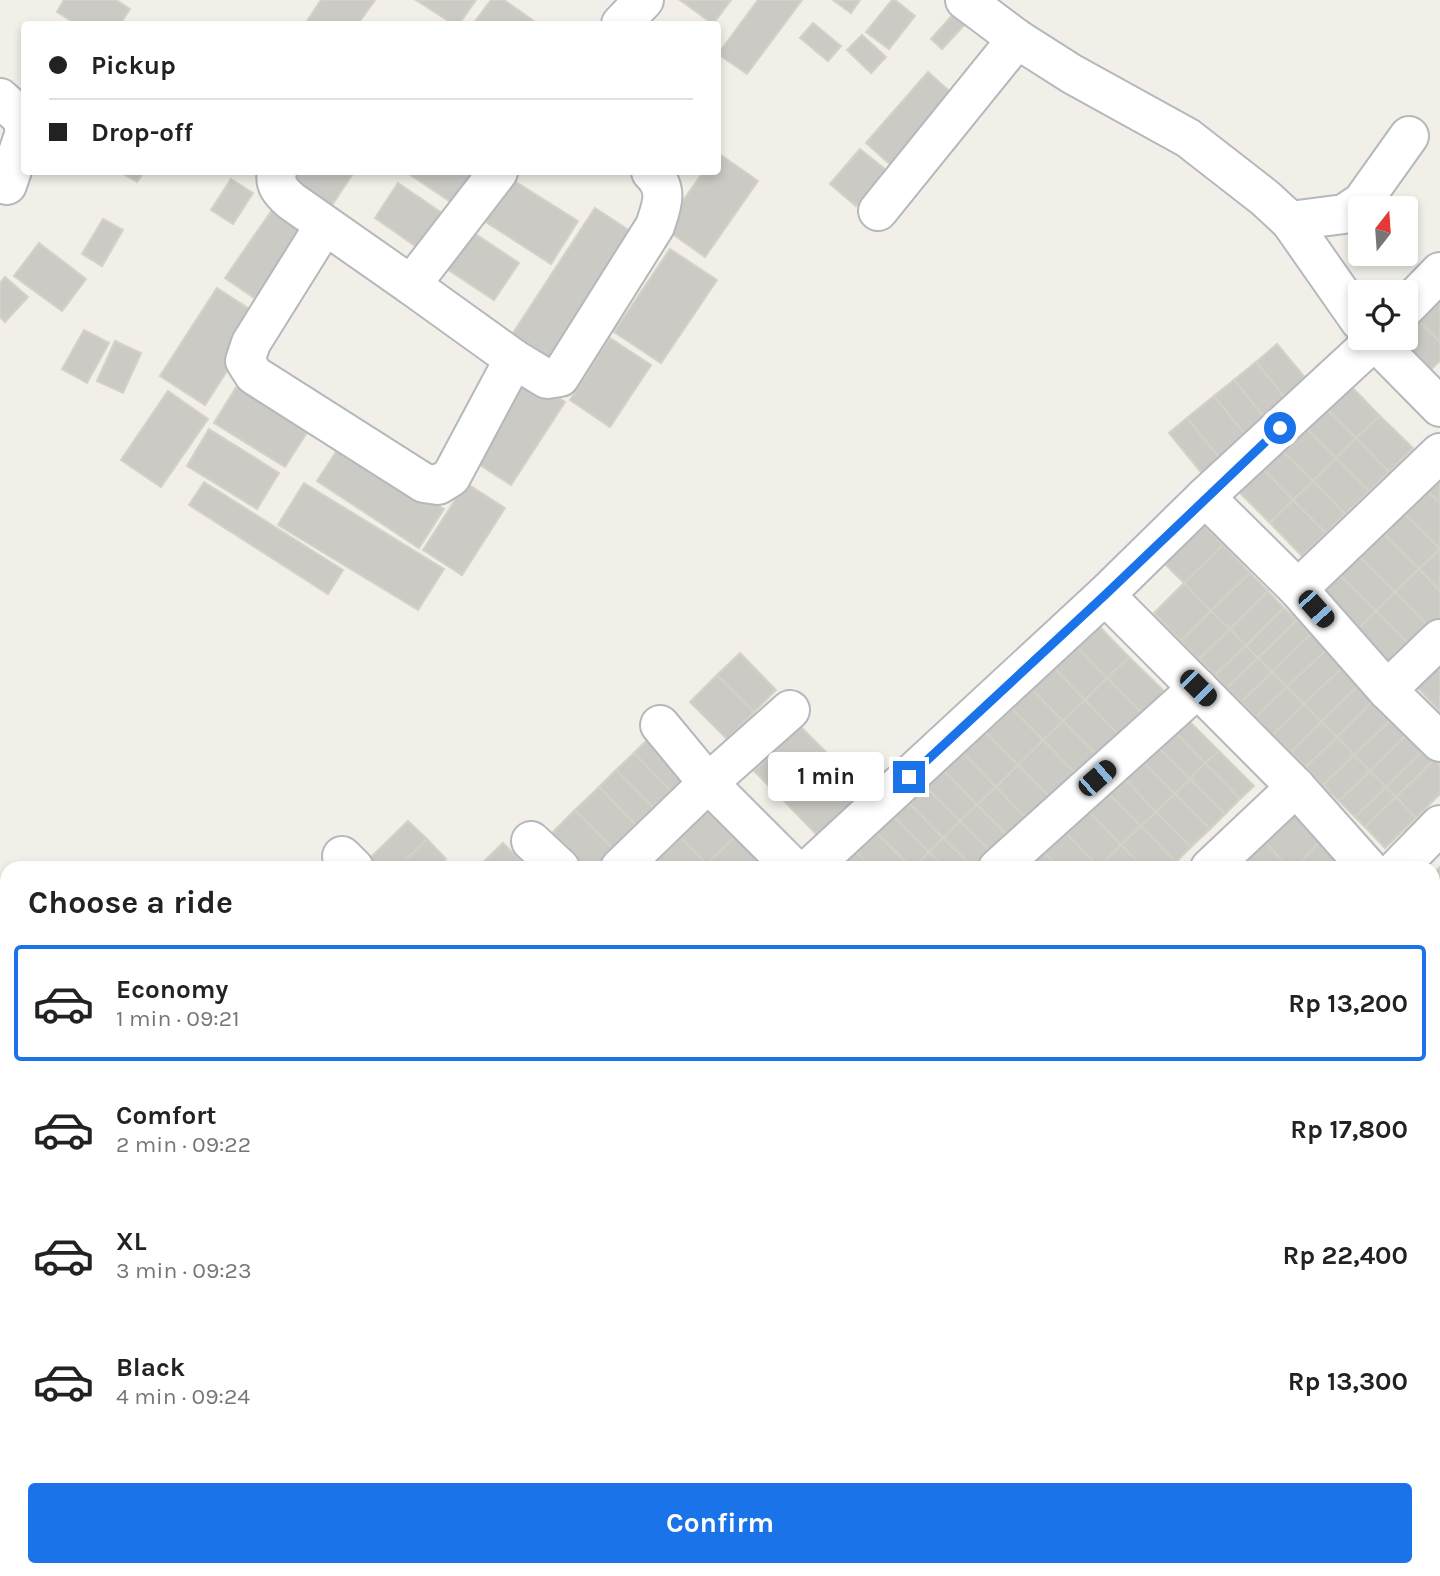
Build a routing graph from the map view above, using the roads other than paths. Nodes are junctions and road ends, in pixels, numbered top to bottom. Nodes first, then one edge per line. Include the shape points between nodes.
1 (644, 0) edge
2 (965, 0) edge
3 (624, 21) edge
4 (1017, 39) junction
5 (0, 98) edge
6 (21, 117) edge
7 (1409, 136) dead end
8 (21, 144) edge
9 (277, 175) edge
10 (496, 175) edge
11 (654, 175) edge
12 (7, 185) dead end
13 (878, 211) dead end
14 (1290, 221) junction
15 (324, 226) junction
16 (1440, 272) edge
17 (411, 285) junction
18 (1418, 295) edge
19 (1348, 302) edge
20 (1355, 350) edge
21 (1386, 350) edge
22 (514, 359) junction
23 (1440, 407) edge
24 (1440, 453) edge
25 (1205, 498) junction
26 (1298, 589) junction
27 (1105, 595) junction
28 (1440, 639) edge
29 (1198, 688) junction
30 (1387, 690) junction
31 (790, 710) dead end
32 (660, 724) dead end
33 (1440, 743) edge
34 (708, 783) junction
35 (1296, 787) junction
36 (1440, 825) edge
37 (531, 841) dead end
38 (552, 861) edge
39 (627, 861) edge
40 (786, 861) edge
41 (818, 861) edge
42 (1006, 861) edge
43 (1217, 861) edge
44 (1362, 861) edge
45 (1405, 861) edge

1 - 3 street
2 - 4 street
4 - 13 street
4 - 14 street via 1188,138
5 - 6 street
7 - 14 street via 1362,202 1344,214
8 - 12 street
9 - 15 street via 278,188
10 - 17 street
11 - 22 street via 663,193 655,226 563,375 547,379
14 - 19 street
15 - 17 street
15 - 22 street via 251,343 245,361 254,375 396,467 424,483 438,485 451,477
16 - 18 street
17 - 22 street
20 - 25 street
21 - 23 street
24 - 26 street
25 - 26 street
25 - 27 street
26 - 30 street
27 - 29 street
27 - 41 street
28 - 30 street
29 - 35 street
29 - 42 street
30 - 33 street
31 - 34 street
32 - 34 street
34 - 39 street
34 - 40 street
35 - 43 street
35 - 44 street
36 - 45 street
37 - 38 street

